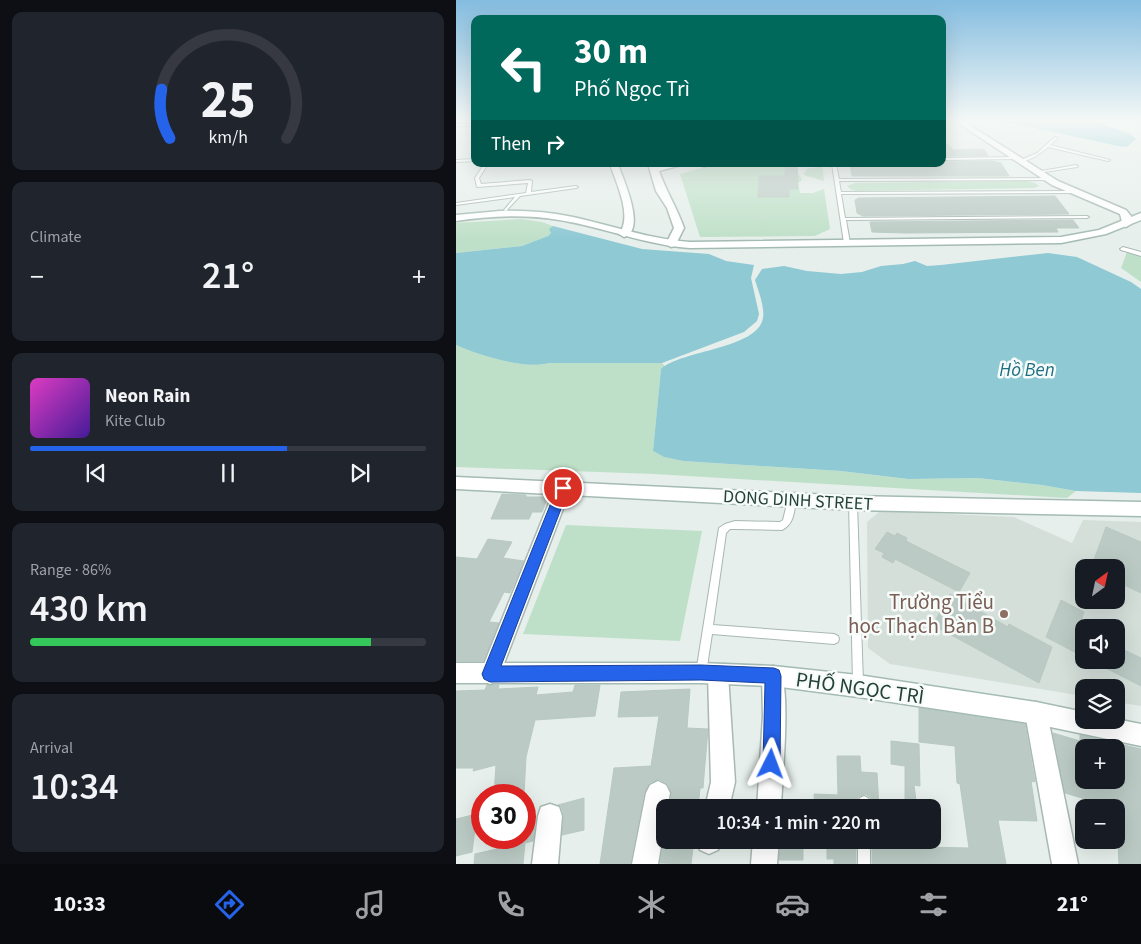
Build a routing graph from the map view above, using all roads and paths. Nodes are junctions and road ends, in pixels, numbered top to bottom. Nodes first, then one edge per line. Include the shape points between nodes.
1 (1019, 159) edge
2 (1105, 159) edge
3 (471, 160) edge
4 (1108, 160) dead end
5 (456, 161) edge
6 (1076, 166) dead end
7 (484, 167) edge
8 (615, 167) edge
9 (653, 167) edge
10 (835, 167) edge
11 (1036, 176) junction
12 (837, 180) junction
13 (576, 186) dead end
14 (1055, 192) junction
15 (1076, 192) junction
16 (839, 193) junction
17 (528, 194) junction
18 (520, 195) junction
19 (456, 204) edge
20 (505, 212) junction
21 (456, 216) edge
22 (1141, 216) edge
23 (1087, 217) dead end
24 (843, 220) junction
25 (1126, 224) junction
26 (626, 232) junction
27 (672, 242) junction
28 (847, 243) junction
29 (1123, 249) dead end
30 (1141, 254) edge
31 (456, 483) edge
32 (563, 488) junction
33 (792, 500) junction
34 (853, 503) junction
35 (1141, 509) edge
36 (707, 629) junction
37 (834, 639) dead end
38 (456, 673) edge
39 (709, 673) junction
40 (490, 674) junction
41 (774, 676) junction
42 (858, 686) junction
43 (1036, 713) junction
44 (1141, 736) edge
45 (658, 793) dead end
46 (719, 799) edge
47 (769, 799) edge
48 (550, 816) dead end
49 (765, 849) edge
50 (864, 849) edge
51 (545, 864) edge
52 (645, 864) edge
53 (764, 864) edge
54 (864, 864) edge
55 (1065, 864) edge

1 - 11 street
2 - 4 lane
3 - 5 lane
6 - 11 lane
7 - 17 lane via 477,178 479,186 530,181
8 - 26 street via 629,211
9 - 27 street via 679,228
10 - 12 lane
11 - 12 lane
11 - 14 lane
11 - 15 street
12 - 16 lane
13 - 17 lane
14 - 15 lane
14 - 16 lane
15 - 25 street via 1123,212
16 - 24 lane
17 - 18 lane
18 - 19 lane
18 - 20 lane
20 - 21 street
20 - 26 street via 567,216
22 - 25 street
23 - 24 lane
24 - 28 lane
25 - 28 street via 1088,236 1061,240
26 - 27 street
27 - 28 street via 690,245
29 - 30 lane
31 - 32 street, DONG DINH STREET
32 - 33 street, DONG DINH STREET
32 - 40 street
33 - 34 street, DONG DINH STREET
33 - 36 lane via 787,522 782,526 736,525 722,530
34 - 35 street, DONG DINH STREET
34 - 42 lane
36 - 37 lane
36 - 39 lane
38 - 40 street, PHỐ NGỌC TRÌ
39 - 40 street, PHỐ NGỌC TRÌ
39 - 41 street, PHỐ NGỌC TRÌ
39 - 46 street via 723,782
41 - 42 street, PHỐ NGỌC TRÌ
41 - 47 street
42 - 43 street, PHỐ NGỌC TRÌ
43 - 44 street, PHỐ NGỌC TRÌ
43 - 55 street
45 - 52 street
48 - 51 street
49 - 53 street
50 - 54 lane

